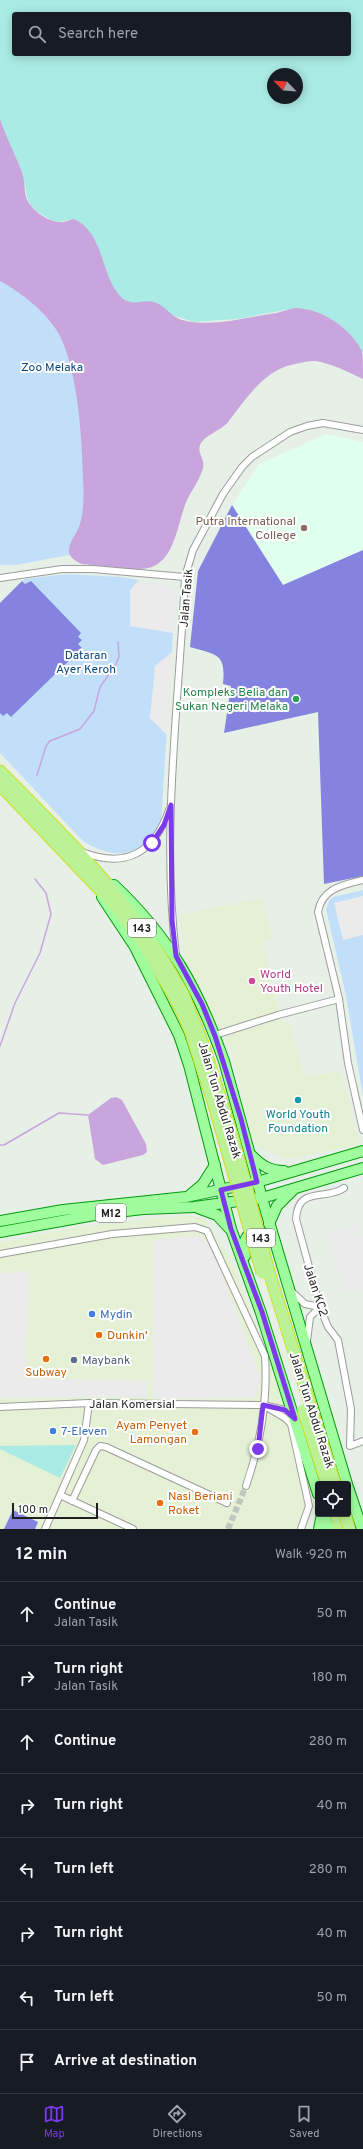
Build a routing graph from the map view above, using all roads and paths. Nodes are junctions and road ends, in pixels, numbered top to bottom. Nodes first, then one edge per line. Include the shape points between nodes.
1 (363, 430) edge
2 (0, 578) edge
3 (185, 578) junction
4 (0, 772) edge
5 (0, 785) edge
6 (171, 805) junction
7 (78, 851) junction
8 (92, 873) junction
9 (363, 880) edge
10 (176, 956) junction
11 (179, 997) junction
12 (339, 999) junction
13 (215, 1036) junction
14 (241, 1119) junction
15 (363, 1130) edge
16 (206, 1133) junction
17 (363, 1151) edge
18 (251, 1155) junction
19 (215, 1165) junction
20 (363, 1168) edge
21 (289, 1171) junction
22 (257, 1182) junction
23 (296, 1188) junction
24 (344, 1188) dead end
25 (221, 1190) junction
26 (186, 1197) junction
27 (262, 1198) junction
28 (224, 1204) junction
29 (194, 1206) junction
30 (0, 1221) edge
31 (269, 1224) junction
32 (231, 1229) junction
33 (0, 1232) edge
34 (0, 1254) edge
35 (281, 1264) junction
36 (249, 1278) junction
37 (288, 1288) junction
38 (320, 1307) junction
39 (306, 1346) junction
40 (89, 1403) junction
41 (263, 1405) junction
42 (0, 1407) edge
43 (295, 1419) junction
44 (363, 1441) edge
45 (342, 1470) junction
46 (317, 1481) edge
47 (318, 1481) edge
48 (335, 1481) edge
49 (337, 1481) edge
50 (346, 1481) edge
51 (246, 1486) tunnel mouth
52 (60, 1495) junction
53 (351, 1498) edge
54 (72, 1501) junction
55 (227, 1503) dead end
56 (322, 1517) edge
57 (324, 1517) edge
58 (337, 1517) edge
59 (346, 1517) edge
60 (359, 1526) edge
61 (45, 1529) edge
62 (133, 1529) edge
63 (301, 1529) edge
64 (319, 1529) edge
65 (329, 1529) edge
66 (341, 1529) edge
67 (350, 1529) edge

1 - 3 street, Jalan Tasik via 323,423 307,426 290,432 252,457 223,494 193,550
2 - 3 street via 59,569 92,569
3 - 6 street, Jalan Tasik
4 - 7 highway, Jalan Tun Abdul Razak / 143
5 - 8 highway, Jalan Tun Abdul Razak / 143
6 - 7 street, Jalan Tasik via 164,825 152,843 141,851 109,860
6 - 10 street, Jalan Tasik via 172,920
7 - 8 highway, Jalan Tun Abdul Razak / 143
8 - 10 main road via 131,902
8 - 11 highway, Jalan Tun Abdul Razak / 143
8 - 16 main road via 135,947 179,1035
9 - 12 street via 330,890 320,903 320,923
10 - 13 main road via 202,1004
11 - 47 highway, Jalan Tun Abdul Razak / 143, bridge via 213,1102
11 - 48 highway, Jalan Tun Abdul Razak / 143, bridge via 204,1046 231,1131 281,1312
12 - 13 street via 278,1015
12 - 15 street via 348,1063
13 - 14 main road
14 - 16 main road via 240,1144 232,1153 221,1154
14 - 18 main road
16 - 19 main road
17 - 21 main road, M12
18 - 21 main road via 274,1171
18 - 22 main road
19 - 25 main road
19 - 26 main road via 203,1184
20 - 23 main road, M12
21 - 22 main road, M12
22 - 25 main road, M12
22 - 27 main road
23 - 27 main road, M12
23 - 31 main road via 277,1206
24 - 38 street, Jalan KC2 via 307,1197 296,1213
25 - 26 main road, M12
25 - 28 main road
26 - 30 main road, M12 via 63,1210
27 - 28 main road, M12
27 - 31 main road
28 - 29 main road, M12
28 - 32 main road
29 - 32 main road via 216,1215
29 - 33 main road, M12 via 100,1214
31 - 35 main road
32 - 36 main road
34 - 41 street via 112,1234 195,1227 207,1231 265,1356
35 - 36 main road via 268,1235 262,1231 254,1231 247,1236 243,1244
35 - 37 main road
36 - 43 main road
37 - 38 street via 305,1304
37 - 39 main road
38 - 39 street via 310,1317
38 - 44 street, Jalan KC2 via 328,1327 338,1340 351,1409 350,1446
39 - 45 main road
40 - 41 street, Jalan Komersial
40 - 42 street, Jalan Komersial
40 - 52 street via 84,1440
41 - 43 street, Jalan Komersial via 285,1410
41 - 51 street via 258,1449
41 - 63 street via 291,1424 309,1501 308,1513
43 - 46 main road
45 - 49 main road
45 - 50 main road
52 - 54 street
52 - 61 street
53 - 60 main road
54 - 55 street via 100,1446
54 - 62 street
56 - 64 main road
57 - 65 main road
58 - 66 highway
59 - 67 highway, bridge
60 - 66 main road

